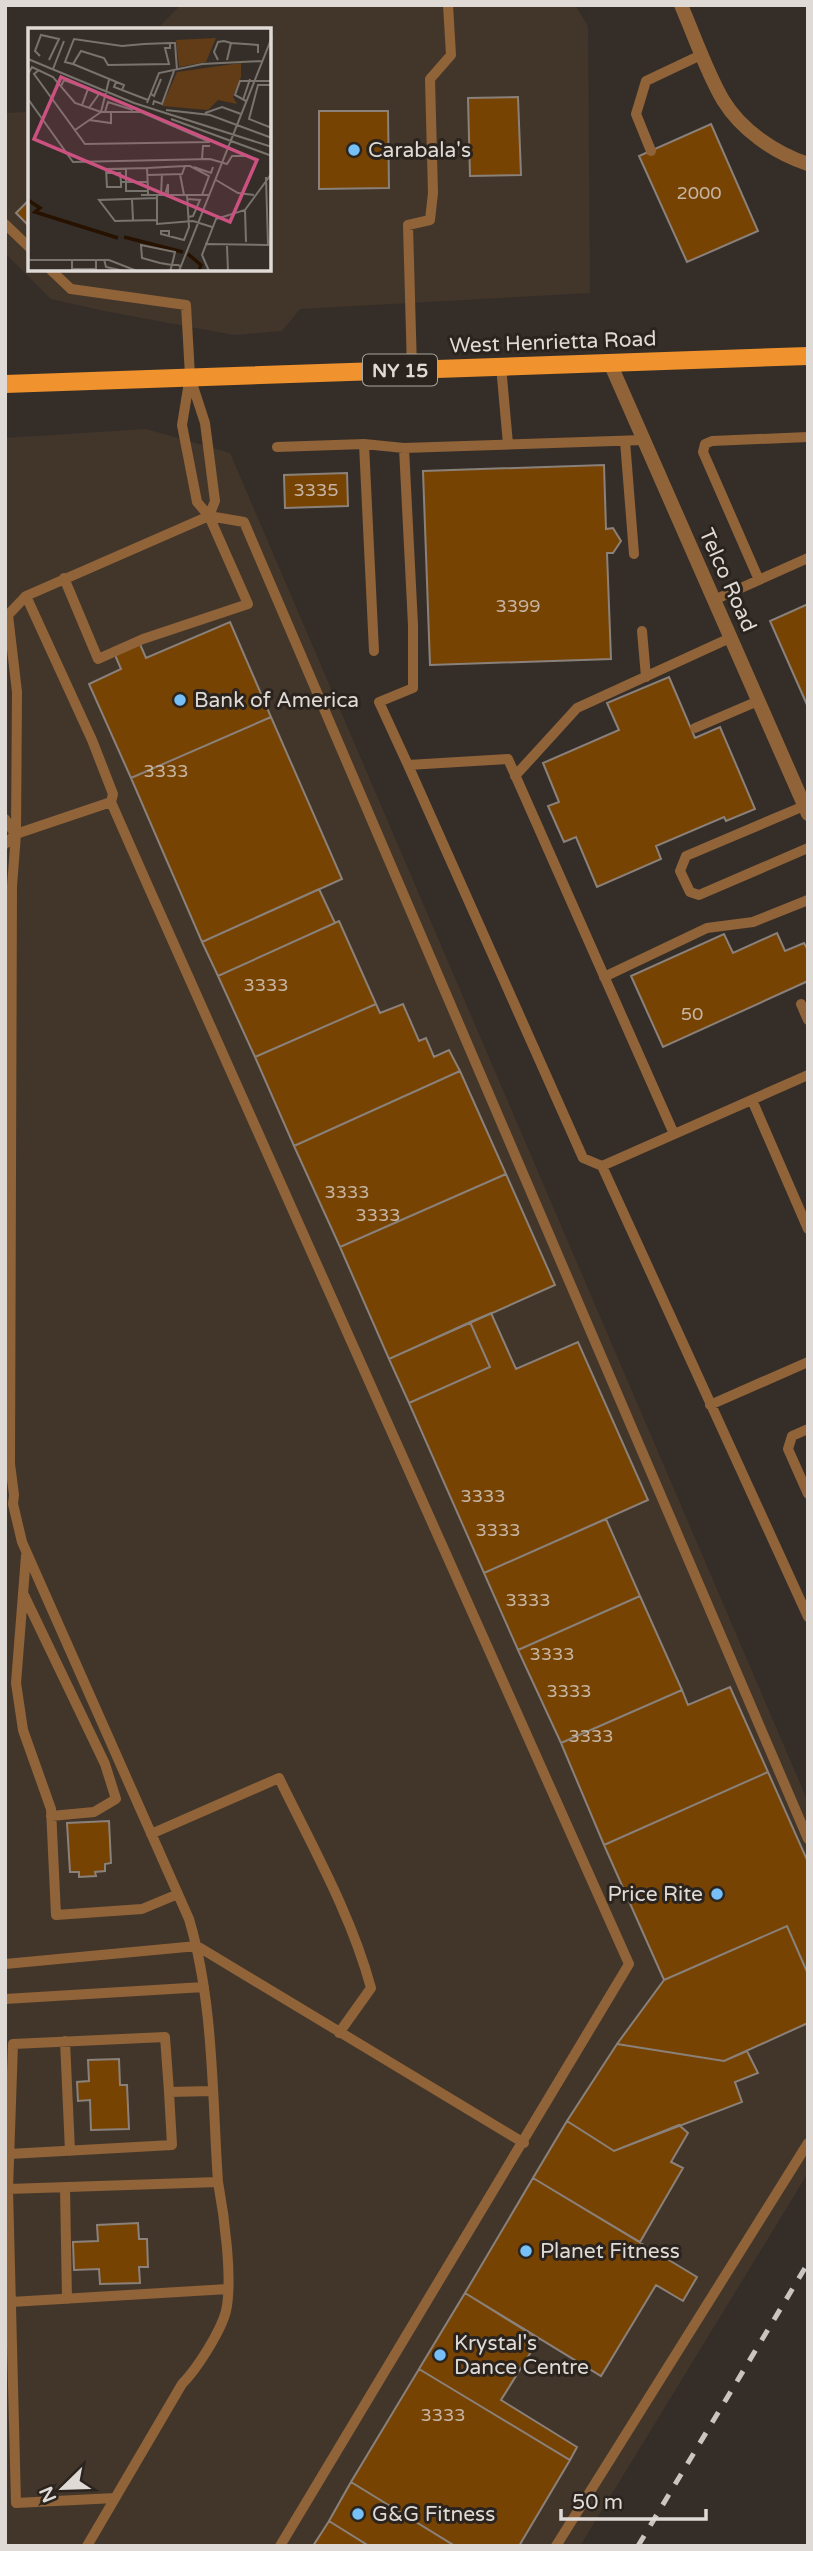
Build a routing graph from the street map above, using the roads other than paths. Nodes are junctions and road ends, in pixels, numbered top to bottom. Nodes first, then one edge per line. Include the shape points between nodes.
1 (448, 5) edge
2 (681, 5) edge
3 (703, 54) junction
4 (651, 151) dead end
5 (808, 164) edge
6 (5, 224) edge
7 (28, 246) edge
8 (52, 271) edge
9 (808, 356) edge
10 (610, 363) junction
11 (501, 366) junction
12 (412, 369) junction
13 (190, 376) junction
14 (5, 384) edge
15 (808, 437) edge
16 (644, 440) junction
17 (625, 441) junction
18 (364, 444) junction
19 (508, 444) junction
20 (276, 447) dead end
21 (404, 448) junction
22 (209, 516) junction
23 (634, 554) dead end
24 (808, 558) edge
25 (64, 578) junction
26 (759, 580) junction
27 (26, 596) junction
28 (714, 600) junction
29 (642, 631) dead end
30 (730, 638) junction
31 (374, 651) dead end
32 (646, 677) junction
33 (758, 701) junction
34 (695, 728) dead end
35 (408, 765) junction
36 (515, 776) junction
37 (112, 798) junction
38 (806, 810) edge
39 (5, 819) edge
40 (16, 834) junction
41 (5, 844) edge
42 (808, 848) edge
43 (808, 900) edge
44 (604, 977) junction
45 (801, 1004) dead end
46 (808, 1020) edge
47 (808, 1075) edge
48 (752, 1100) junction
49 (674, 1135) junction
50 (602, 1166) junction
51 (808, 1229) edge
52 (807, 1363) edge
53 (710, 1405) junction
54 (808, 1429) edge
55 (808, 1493) edge
56 (26, 1552) junction
57 (23, 1593) junction
58 (808, 1617) edge
59 (51, 1816) junction
60 (151, 1834) junction
61 (808, 1839) edge
62 (178, 1894) junction
63 (197, 1947) junction
64 (5, 1964) edge
65 (204, 1987) junction
66 (5, 1999) edge
67 (339, 2033) junction
68 (65, 2041) junction
69 (169, 2091) junction
70 (212, 2091) junction
71 (524, 2143) junction
72 (808, 2143) edge
73 (70, 2151) junction
74 (9, 2154) junction
75 (218, 2182) junction
76 (65, 2188) junction
77 (8, 2189) junction
78 (228, 2289) junction
79 (67, 2299) junction
80 (11, 2302) junction
81 (115, 2498) junction
82 (86, 2546) edge
83 (280, 2546) edge
84 (556, 2546) edge

1 - 12 lane via 451,55 430,79 430,220 408,225
2 - 3 street
3 - 4 lane via 646,81 636,114
3 - 5 street via 723,100 750,131 788,158
6 - 7 lane
8 - 13 lane via 71,289 186,305
9 - 10 main road, West Henrietta Road / NY 15
10 - 11 main road, West Henrietta Road / NY 15
10 - 16 street, Telco Road
11 - 12 main road, West Henrietta Road / NY 15
11 - 19 lane
12 - 13 main road, West Henrietta Road / NY 15
13 - 14 main road, West Henrietta Road / NY 15
13 - 22 lane via 205,423 215,501
13 - 22 lane via 182,425 197,502
15 - 26 lane via 705,444 703,452
16 - 17 lane
16 - 28 street, Telco Road
17 - 19 lane
17 - 23 lane
18 - 20 lane
18 - 21 lane
18 - 31 lane
19 - 21 lane
21 - 35 lane via 413,688 379,702
22 - 25 lane
22 - 25 lane via 248,604 143,639 99,659
22 - 61 lane via 244,522
24 - 26 lane
25 - 27 lane
26 - 28 lane
27 - 37 lane via 92,740
27 - 40 lane via 8,615 17,692
28 - 30 street, Telco Road
29 - 32 lane
30 - 32 lane
30 - 33 street, Telco Road
32 - 36 lane via 577,708
33 - 34 lane
33 - 38 street, Telco Road
35 - 36 lane via 508,759
35 - 50 lane via 583,1158
36 - 44 lane
37 - 40 lane
37 - 71 lane via 629,1964
38 - 42 lane via 686,856 680,871 690,892 699,895
39 - 40 lane
40 - 41 lane
40 - 56 lane via 12,886 10,1464 13,1504
43 - 44 lane via 754,922 707,928
44 - 49 lane
45 - 46 lane
47 - 48 lane
48 - 49 lane
48 - 51 lane
49 - 50 lane
50 - 53 lane
52 - 53 lane
53 - 58 lane
54 - 55 lane via 792,1436 788,1449
56 - 57 lane
56 - 60 lane
57 - 59 lane via 16,1683 23,1730
57 - 59 lane via 105,1764 116,1799 94,1812
59 - 62 lane via 56,1915 142,1909
60 - 62 lane
60 - 67 lane via 279,1778 344,1914 370,1988
62 - 63 lane
63 - 64 lane
63 - 65 lane
63 - 67 lane
65 - 66 lane
65 - 70 lane
67 - 71 lane
68 - 69 lane via 165,2037
68 - 73 lane
68 - 74 lane via 13,2044
69 - 70 lane
69 - 73 lane via 172,2145
70 - 75 lane
71 - 83 lane
72 - 84 lane
73 - 74 lane
74 - 77 lane
75 - 76 lane
75 - 78 lane
76 - 77 lane
76 - 79 lane
77 - 80 lane
78 - 79 lane
78 - 81 lane via 226,2311 217,2330
79 - 80 lane
80 - 81 lane via 16,2502
81 - 82 lane

